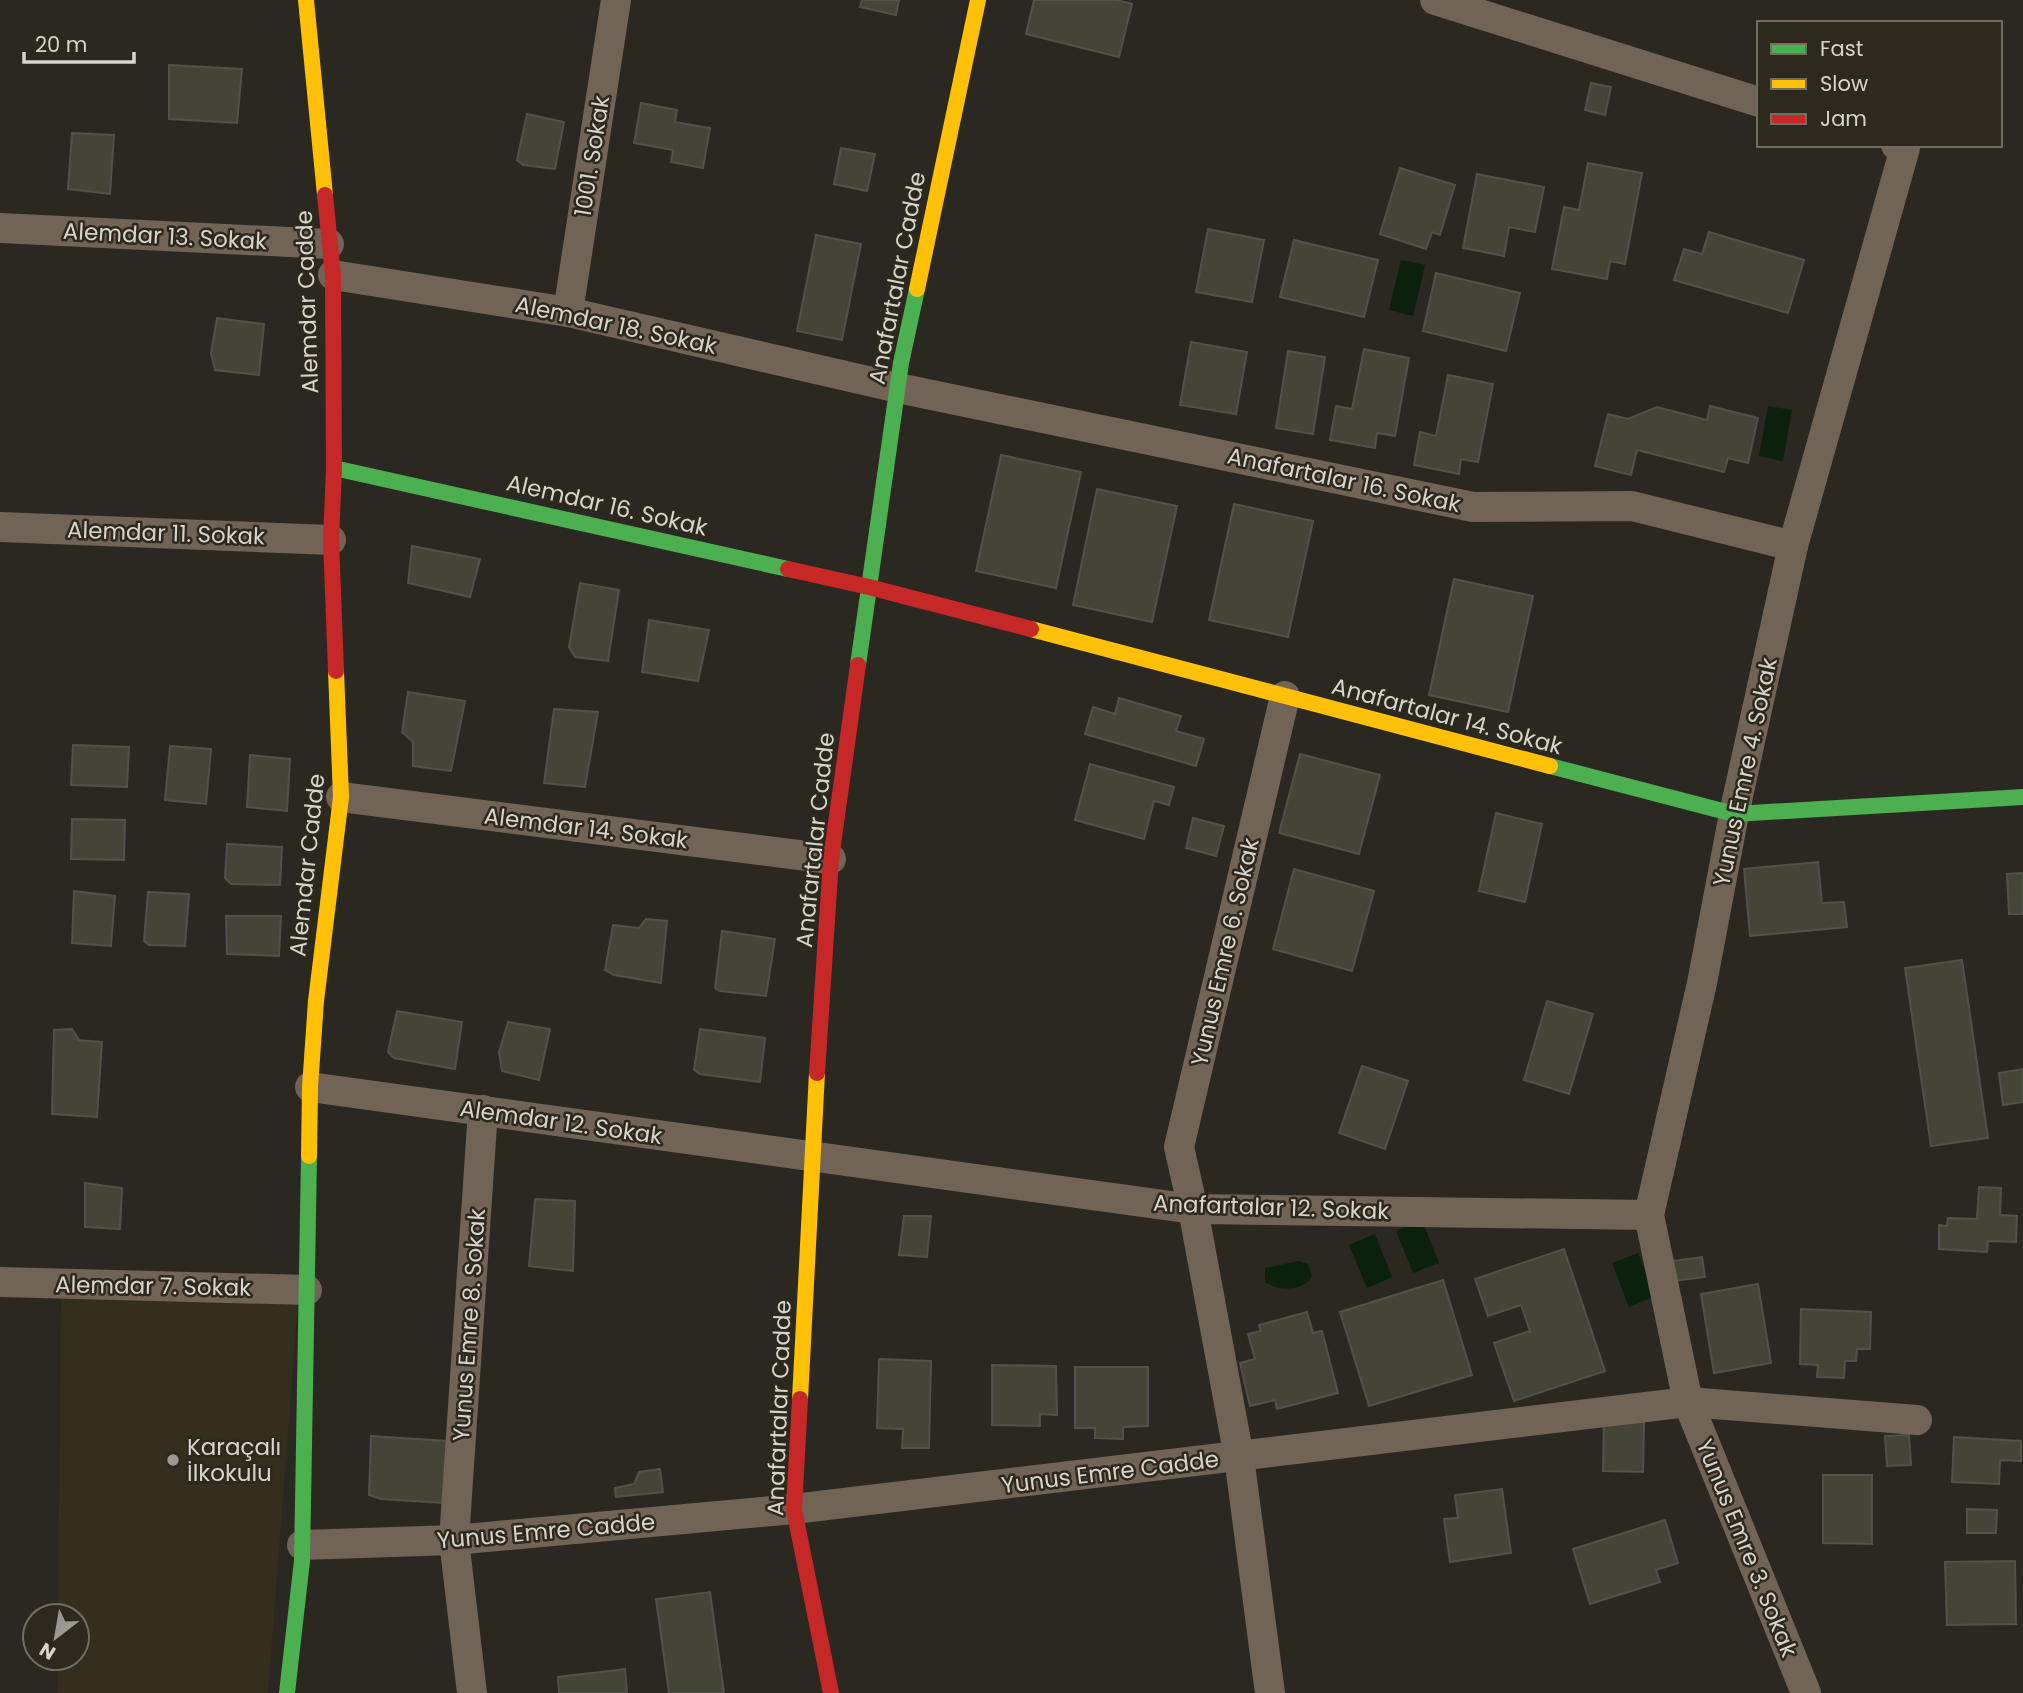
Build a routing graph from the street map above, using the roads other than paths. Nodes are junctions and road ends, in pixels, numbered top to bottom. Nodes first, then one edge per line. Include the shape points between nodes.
1 (306, 0) edge
2 (615, 0) edge
3 (978, 0) edge
4 (1435, 0) edge
5 (1757, 101) edge
6 (1901, 147) edge
7 (0, 228) edge
8 (329, 244) junction
9 (333, 275) junction
10 (568, 312) junction
11 (898, 388) junction
12 (334, 468) junction
13 (0, 527) edge
14 (331, 540) junction
15 (1793, 547) junction
16 (869, 587) junction
17 (1285, 696) junction
18 (341, 797) junction
19 (2023, 797) edge
20 (1734, 814) junction
21 (831, 859) junction
22 (310, 1087) junction
23 (483, 1110) junction
24 (812, 1158) junction
25 (1193, 1209) junction
26 (1649, 1215) junction
27 (0, 1282) edge
28 (307, 1290) junction
29 (1688, 1402) junction
30 (1917, 1420) dead end
31 (1239, 1457) junction
32 (794, 1509) junction
33 (454, 1540) junction
34 (302, 1545) junction
35 (287, 1693) edge
36 (472, 1693) edge
37 (831, 1693) edge
38 (1270, 1693) edge
39 (1806, 1693) edge

1 - 8 street, Alemdar Cadde
2 - 10 street, 1001. Sokak
3 - 11 street, Anafartalar Cadde
4 - 5 street
6 - 15 street, Yunus Emre 4. Sokak
7 - 8 street, Alemdar 13. Sokak
8 - 9 street, Alemdar Cadde
9 - 10 street, Alemdar 18. Sokak
9 - 12 street, Alemdar Cadde
10 - 11 street, Alemdar 18. Sokak
11 - 15 street, Anafartalar 16. Sokak via 1473,506 1633,506
11 - 16 street, Anafartalar Cadde
12 - 14 street, Alemdar Cadde
12 - 16 street, Alemdar 16. Sokak
13 - 14 street, Alemdar 11. Sokak
14 - 18 street, Alemdar Cadde
15 - 20 street, Yunus Emre 4. Sokak
16 - 17 street, Anafartalar 14. Sokak
16 - 21 street, Anafartalar Cadde
17 - 20 street, Anafartalar 14. Sokak
17 - 25 street, Yunus Emre 6. Sokak via 1179,1147
18 - 21 street, Alemdar 14. Sokak
18 - 22 street, Alemdar Cadde
19 - 20 street, Anafartalar 14. Sokak
20 - 26 street, Yunus Emre 4. Sokak via 1702,983
21 - 24 street, Anafartalar Cadde
22 - 23 street, Alemdar 12. Sokak
22 - 28 street, Alemdar Cadde
23 - 24 street, Alemdar 12. Sokak
23 - 33 street, Yunus Emre 8. Sokak
24 - 25 street, Anafartalar 12. Sokak
24 - 32 street, Anafartalar Cadde
25 - 26 street, Anafartalar 12. Sokak
25 - 31 street, Yunus Emre 6. Sokak
26 - 29 street, Yunus Emre 4. Sokak
27 - 28 street, Alemdar 7. Sokak
28 - 34 street, Alemdar Cadde
29 - 30 street, Yunus Emre Cadde
29 - 31 street, Yunus Emre Cadde
29 - 39 street, Yunus Emre 3. Sokak
31 - 32 street, Yunus Emre Cadde
31 - 38 street, Yunus Emre 6. Sokak
32 - 33 street, Yunus Emre Cadde
32 - 37 street, Anafartalar Cadde
33 - 34 street, Yunus Emre Cadde
33 - 36 street, Yunus Emre 8. Sokak
34 - 35 street, Alemdar Cadde

